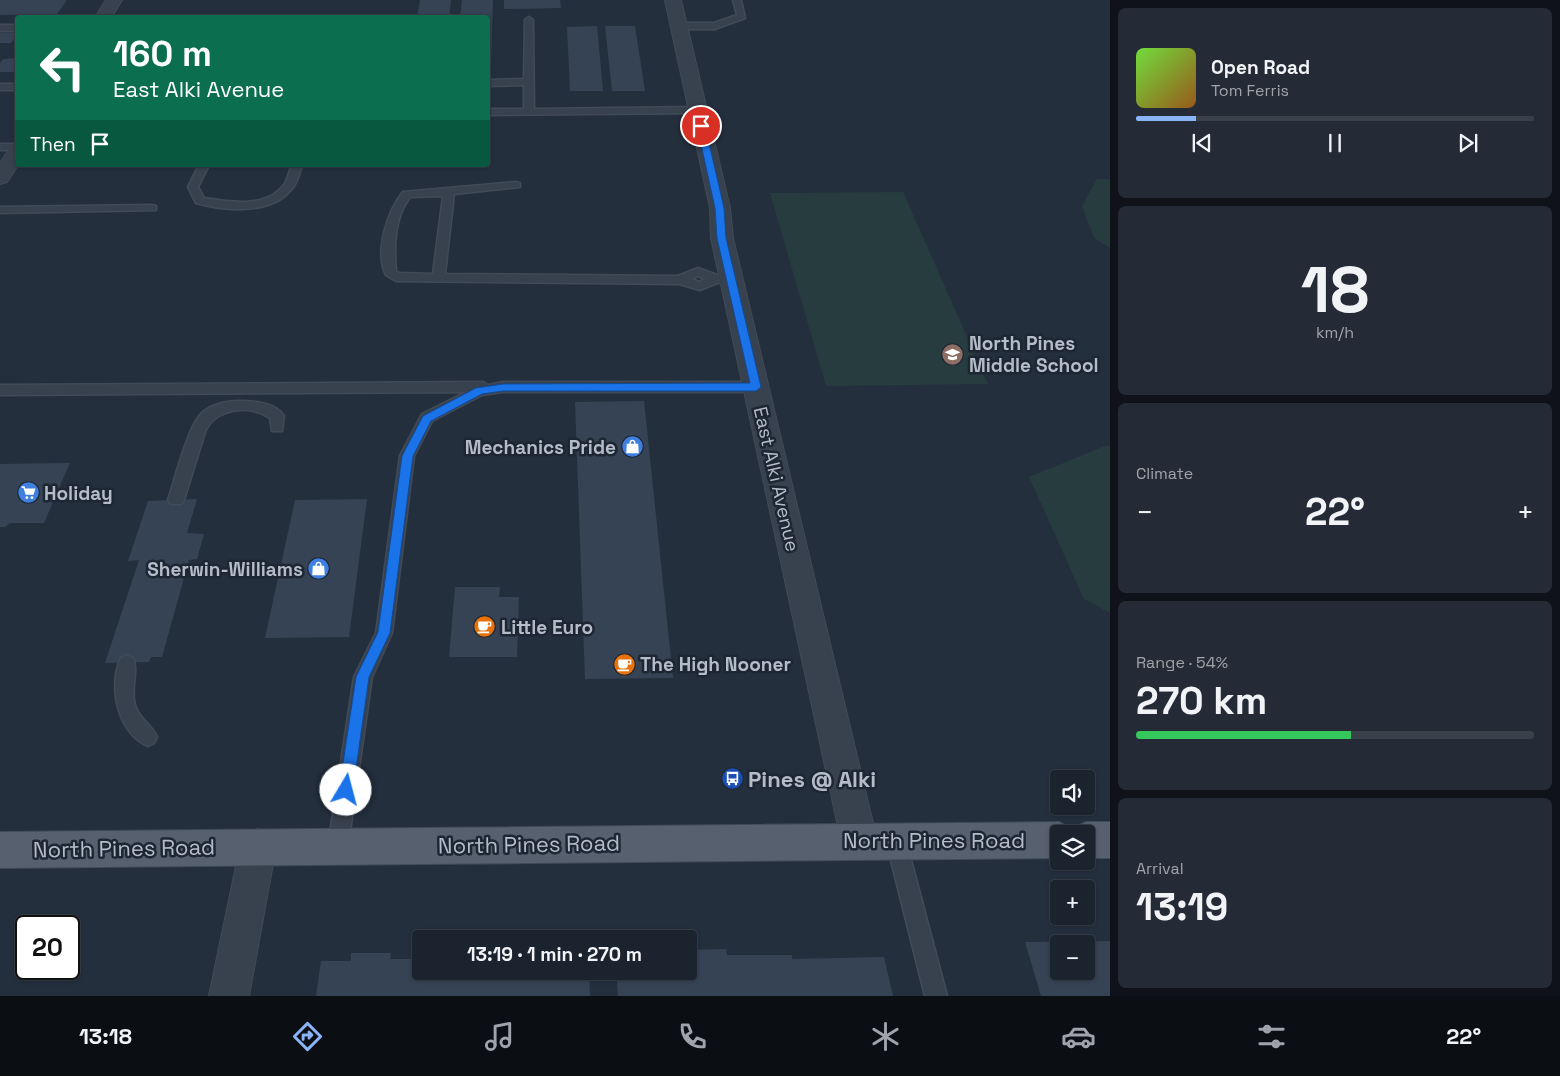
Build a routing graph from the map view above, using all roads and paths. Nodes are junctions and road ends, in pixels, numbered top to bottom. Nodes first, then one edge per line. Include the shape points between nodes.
1 (114, 0) edge
2 (673, 0) edge
3 (737, 0) edge
4 (105, 15) edge
5 (529, 20) dead end
6 (679, 26) junction
7 (0, 28) edge
8 (15, 28) edge
9 (528, 82) junction
10 (490, 83) edge
11 (0, 87) edge
12 (15, 87) edge
13 (698, 110) junction
14 (490, 112) edge
15 (528, 112) junction
16 (0, 147) edge
17 (15, 147) edge
18 (15, 156) edge
19 (203, 167) edge
20 (296, 167) edge
21 (0, 178) edge
22 (516, 185) dead end
23 (449, 192) junction
24 (152, 208) dead end
25 (0, 210) edge
26 (439, 278) junction
27 (723, 279) junction
28 (503, 387) junction
29 (756, 387) junction
30 (0, 390) edge
31 (276, 427) dead end
32 (176, 500) dead end
33 (127, 663) dead end
34 (148, 737) dead end
35 (860, 840) junction
36 (1050, 840) edge
37 (1095, 840) edge
38 (1110, 840) edge
39 (896, 841) junction
40 (338, 846) junction
41 (258, 847) junction
42 (0, 850) edge
43 (229, 996) edge
44 (936, 996) edge

1 - 4 street
2 - 6 street, East Alki Avenue
3 - 6 lane via 742,16 725,24
5 - 9 lane
6 - 13 street, East Alki Avenue
7 - 8 lane
9 - 10 lane
9 - 15 lane
11 - 12 lane
13 - 15 lane
13 - 27 street, East Alki Avenue via 720,208
14 - 15 lane
16 - 17 lane
18 - 21 street
19 - 20 lane via 193,187 200,201 223,205 254,204 276,198 289,186
22 - 23 lane
23 - 26 lane
23 - 26 lane via 407,194 397,204 388,250 390,272 396,277
24 - 25 lane
26 - 27 lane via 680,280 698,272
27 - 29 street, East Alki Avenue
28 - 29 lane
28 - 30 lane
28 - 40 lane via 479,391 427,418 407,456 384,633 363,677
29 - 35 street, East Alki Avenue
31 - 32 lane via 276,416 268,409 231,406 216,410 203,420
33 - 34 lane via 122,690 124,698 130,719
35 - 39 main road, North Pines Road
35 - 40 main road, North Pines Road
36 - 39 main road, North Pines Road
37 - 38 main road
39 - 44 lane
40 - 41 main road, North Pines Road
41 - 42 main road, North Pines Road
41 - 43 street

